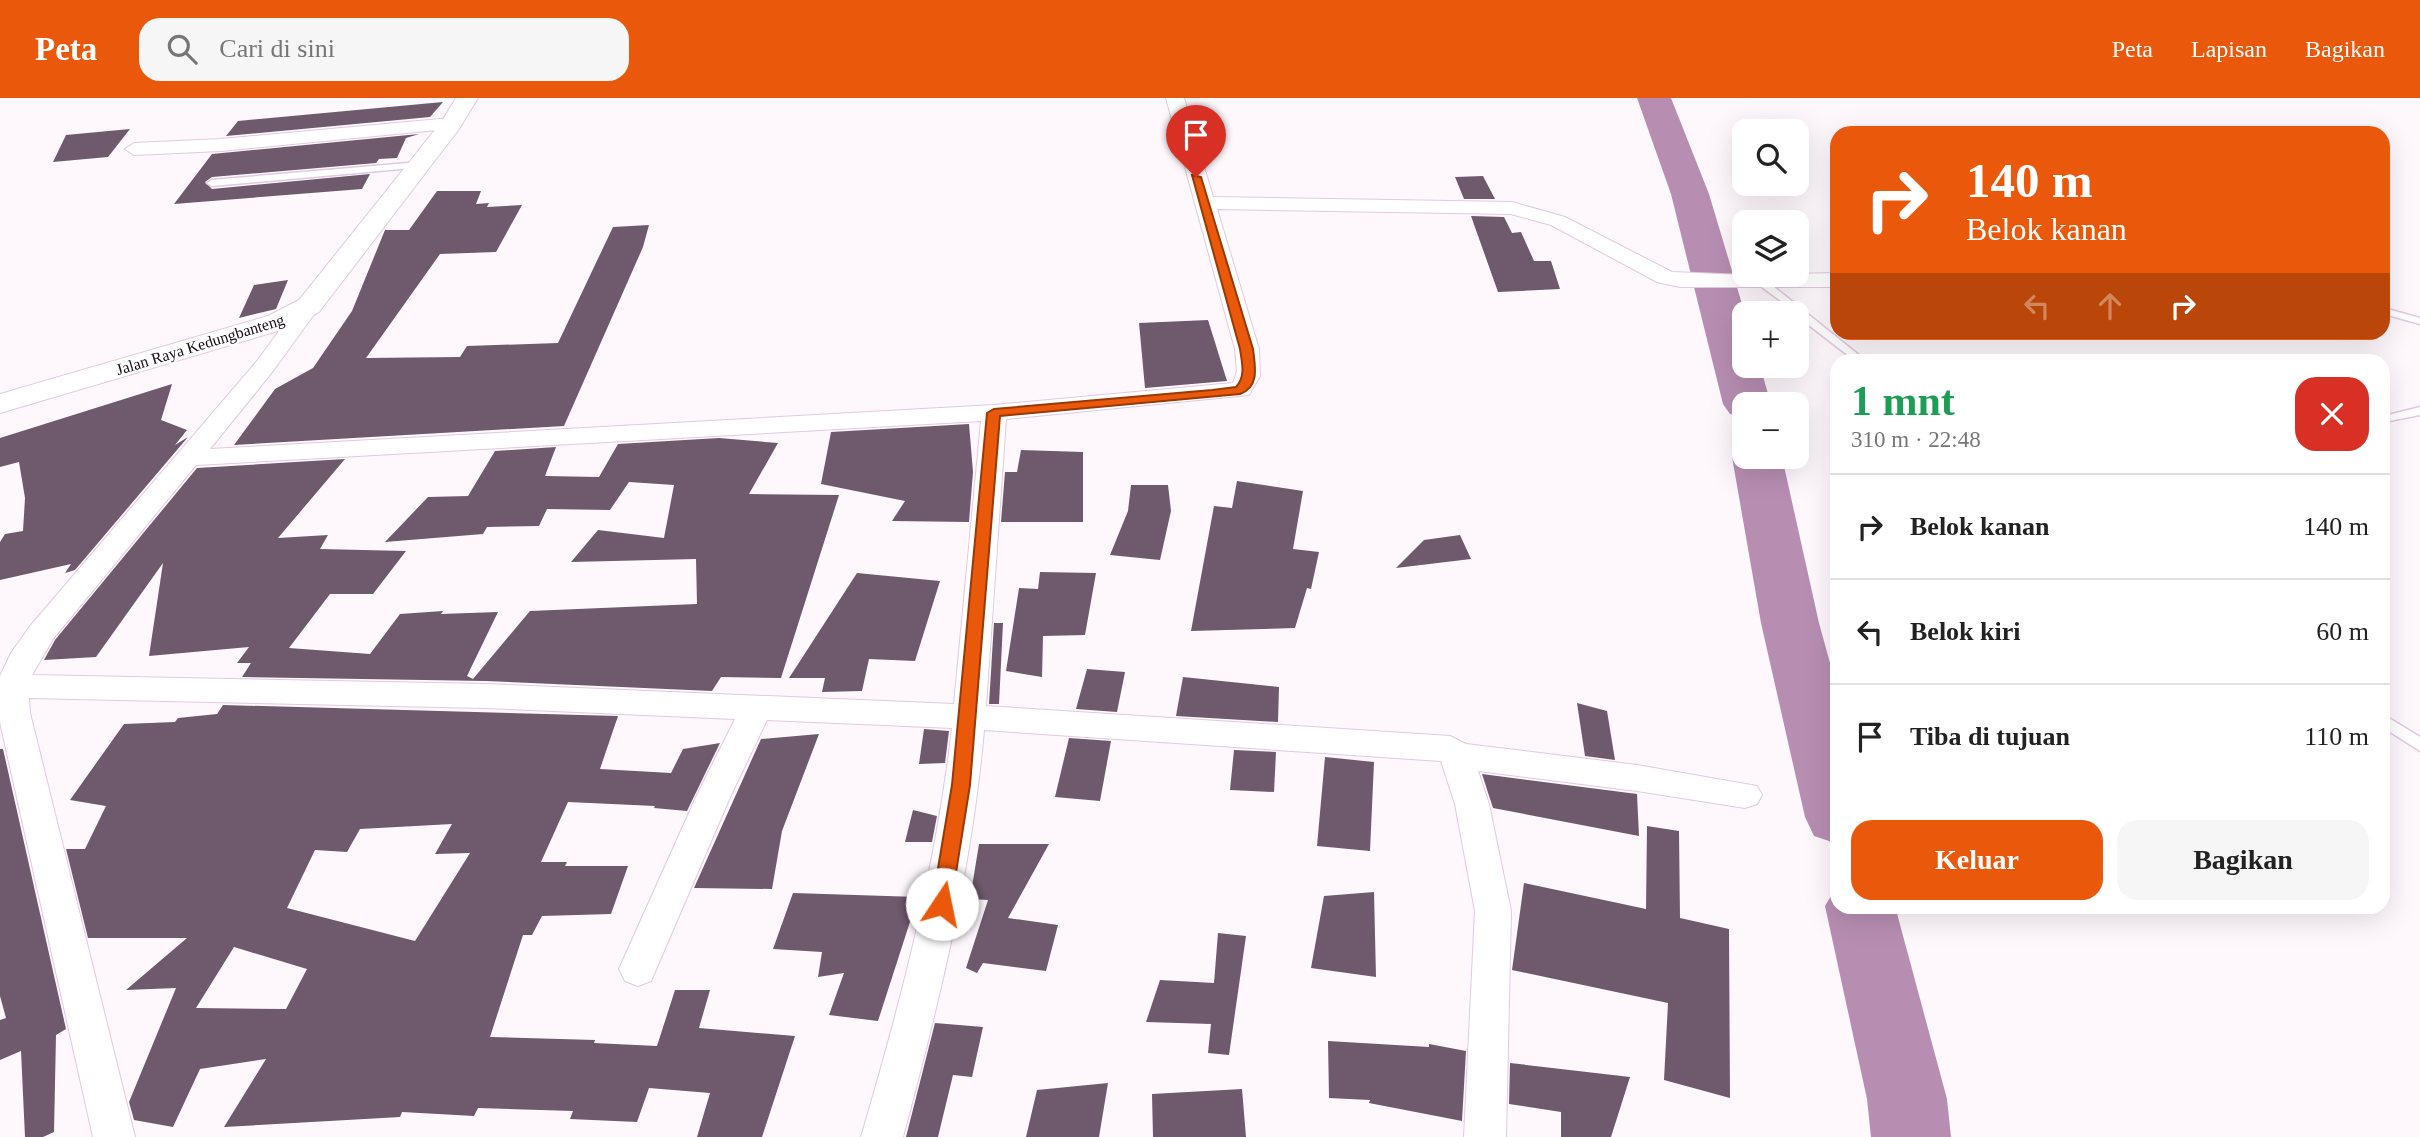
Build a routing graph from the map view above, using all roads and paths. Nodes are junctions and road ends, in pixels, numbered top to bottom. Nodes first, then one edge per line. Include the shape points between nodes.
1 (467, 98) edge
2 (1175, 98) edge
3 (451, 124) junction
4 (134, 149) dead end
5 (420, 165) junction
6 (212, 183) dead end
7 (1203, 203) junction
8 (1732, 280) edge
9 (1809, 280) edge
10 (1830, 280) edge
11 (1759, 287) edge
12 (309, 306) junction
13 (2390, 313) edge
14 (2420, 321) edge
15 (1830, 338) edge
16 (1832, 340) edge
17 (1852, 354) edge
18 (0, 404) edge
19 (2420, 411) edge
20 (994, 413) junction
21 (2390, 418) edge
22 (186, 458) junction
23 (12, 686) junction
24 (756, 709) junction
25 (967, 717) junction
26 (2390, 725) edge
27 (2420, 744) edge
28 (1457, 756) junction
29 (1745, 795) dead end
30 (638, 969) dead end
31 (114, 1137) edge
32 (882, 1137) edge
33 (1485, 1137) edge

1 - 3 street, Jalan Raya Kedungbanteng
2 - 7 street
3 - 4 street
3 - 5 street, Jalan Raya Kedungbanteng
5 - 6 lane
5 - 12 street, Jalan Raya Kedungbanteng
7 - 8 street via 1512,208 1548,217 1665,277
7 - 20 street via 1247,349 1250,371 1240,390
9 - 10 street
11 - 15 lane
12 - 18 street, Jalan Raya Kedungbanteng via 278,322
12 - 22 street via 265,366
13 - 14 lane
16 - 17 lane
19 - 21 lane
20 - 22 street
20 - 25 street
22 - 23 street via 42,632 17,669
23 - 24 street via 486,696
23 - 31 street via 14,713
24 - 25 street
24 - 30 street
25 - 28 street via 1440,747
25 - 32 street via 952,851 926,982
26 - 27 lane
28 - 29 street
28 - 33 street via 1472,804 1493,911

